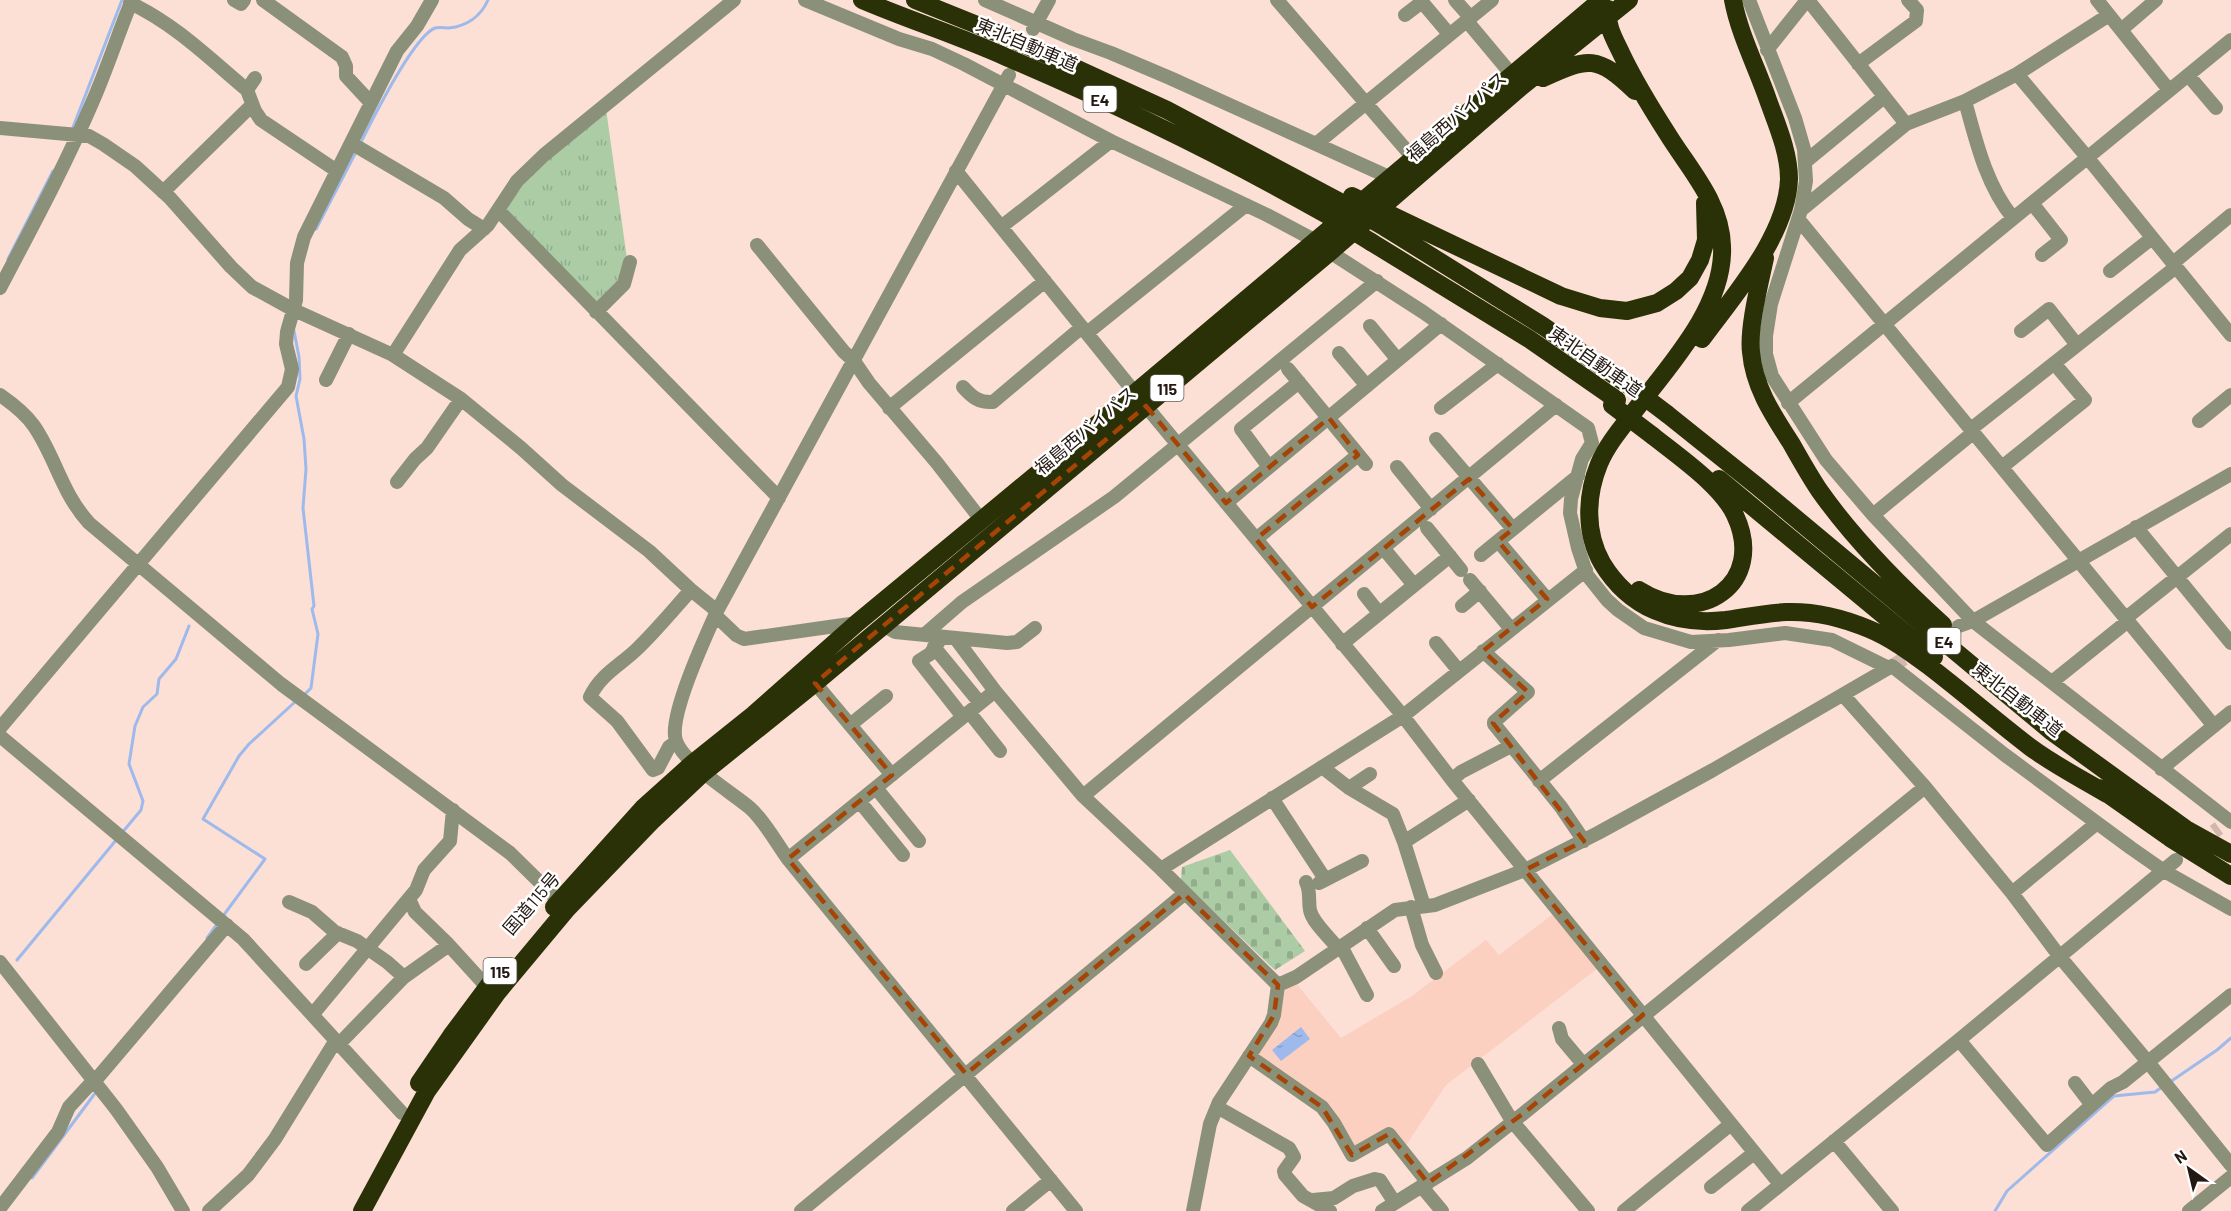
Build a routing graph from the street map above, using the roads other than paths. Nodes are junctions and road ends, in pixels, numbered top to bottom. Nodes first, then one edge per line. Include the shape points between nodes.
1 (234, 0) edge
2 (244, 0) edge
3 (263, 0) edge
4 (432, 0) edge
5 (734, 0) edge
6 (805, 0) edge
7 (862, 0) edge
8 (915, 0) edge
9 (985, 0) edge
10 (1049, 0) edge
11 (1277, 0) edge
12 (1455, 0) edge
13 (1492, 0) edge
14 (1600, 0) edge
15 (1609, 0) edge
16 (1629, 0) edge
17 (1733, 0) edge
18 (1749, 0) edge
19 (1807, 0) edge
20 (1908, 0) edge
21 (2097, 0) edge
22 (2156, 0) edge
23 (131, 2) edge
24 (1405, 15) dead end
25 (2109, 15) junction
26 (1468, 19) junction
27 (1607, 19) junction
28 (1034, 26) junction
29 (2121, 30) junction
30 (1449, 34) junction
31 (2231, 40) edge
32 (1767, 50) junction
33 (1858, 64) junction
34 (2017, 74) junction
35 (2188, 75) junction
36 (1006, 80) junction
37 (1517, 81) junction
38 (2169, 90) junction
39 (1884, 97) junction
40 (1965, 101) junction
41 (371, 103) junction
42 (1366, 104) junction
43 (1649, 104) junction
44 (252, 105) junction
45 (2216, 108) dead end
46 (1906, 124) junction
47 (0, 128) edge
48 (78, 135) junction
49 (1111, 141) junction
50 (351, 143) junction
51 (1316, 144) junction
52 (2087, 157) junction
53 (1414, 159) junction
54 (1805, 162) junction
55 (338, 171) junction
56 (956, 171) junction
57 (1390, 178) junction
58 (163, 192) junction
59 (1705, 192) junction
60 (2032, 203) junction
61 (1246, 205) junction
62 (498, 210) junction
63 (1800, 215) junction
64 (2231, 215) edge
65 (2013, 218) junction
66 (1389, 222) junction
67 (1001, 227) junction
68 (484, 229) junction
69 (2152, 237) junction
70 (1769, 241) junction
71 (757, 245) dead end
72 (1323, 246) junction
73 (2042, 255) dead end
74 (630, 262) dead end
75 (2174, 265) junction
76 (2110, 272) dead end
77 (1045, 281) junction
78 (1377, 281) junction
79 (0, 288) edge
80 (294, 310) junction
81 (596, 312) junction
82 (1441, 324) junction
83 (1885, 324) junction
84 (1370, 326) dead end
85 (1085, 330) junction
86 (2021, 331) dead end
87 (348, 334) junction
88 (2231, 335) edge
89 (2078, 345) junction
90 (1339, 353) dead end
91 (393, 355) junction
92 (1398, 360) junction
93 (854, 361) junction
94 (2054, 363) junction
95 (1498, 364) junction
96 (1288, 369) dead end
97 (326, 380) dead end
98 (1299, 382) junction
99 (1367, 386) junction
100 (963, 387) dead end
101 (0, 395) edge
102 (2231, 395) edge
103 (461, 399) junction
104 (1141, 399) junction
105 (1788, 403) junction
106 (1557, 405) junction
107 (889, 408) junction
108 (1441, 408) dead end
109 (1329, 418) junction
110 (2199, 421) dead end
111 (1659, 426) junction
112 (1972, 431) junction
113 (1436, 439) dead end
114 (1178, 444) junction
115 (1269, 467) junction
116 (1397, 467) dead end
117 (2002, 467) junction
118 (2231, 474) edge
119 (1578, 476) junction
120 (1468, 479) junction
121 (397, 482) dead end
122 (779, 498) junction
123 (1226, 503) junction
124 (1431, 509) junction
125 (1873, 515) junction
126 (982, 521) junction
127 (2136, 527) junction
128 (1427, 528) dead end
129 (1513, 529) junction
130 (2231, 534) edge
131 (1256, 539) junction
132 (1498, 540) junction
133 (1384, 549) junction
134 (1481, 555) dead end
135 (1450, 556) junction
136 (2078, 560) junction
137 (137, 565) junction
138 (1586, 570) junction
139 (2177, 577) junction
140 (1414, 585) junction
141 (691, 590) junction
142 (1480, 591) junction
143 (1364, 594) dead end
144 (1547, 599) junction
145 (1462, 606) dead end
146 (1312, 607) junction
147 (716, 613) junction
148 (1379, 614) junction
149 (2127, 620) junction
150 (1973, 621) junction
151 (857, 623) junction
152 (883, 625) junction
153 (1959, 626) tunnel mouth
154 (1035, 628) dead end
155 (1511, 629) junction
156 (924, 635) junction
157 (1719, 639) junction
158 (944, 641) junction
159 (1436, 643) dead end
160 (2231, 643) edge
161 (1341, 644) junction
162 (1483, 651) junction
163 (1889, 668) junction
164 (1459, 671) junction
165 (816, 682) junction
166 (2052, 682) junction
167 (995, 691) junction
168 (886, 696) dead end
169 (1844, 696) junction
170 (971, 711) junction
171 (2231, 712) edge
172 (1403, 716) junction
173 (850, 725) junction
174 (2214, 726) junction
175 (0, 728) edge
176 (0, 736) edge
177 (676, 742) junction
178 (1511, 746) junction
179 (1000, 751) dead end
180 (1322, 767) junction
181 (698, 768) junction
182 (2161, 769) junction
183 (1370, 774) dead end
184 (892, 775) junction
185 (1452, 780) junction
186 (1539, 781) junction
187 (1925, 787) junction
188 (876, 788) junction
189 (1349, 788) junction
190 (2114, 789) junction
191 (1083, 796) junction
192 (1272, 798) junction
193 (1469, 800) junction
194 (860, 802) junction
195 (453, 810) junction
196 (2227, 822) edge
197 (2097, 823) junction
198 (919, 841) dead end
199 (1584, 841) junction
200 (1404, 842) junction
201 (2231, 854) edge
202 (903, 855) dead end
203 (788, 859) junction
204 (2176, 860) dead end
205 (1362, 861) dead end
206 (1161, 869) junction
207 (1525, 870) junction
208 (2164, 871) junction
209 (2231, 876) edge
210 (1325, 879) junction
211 (2012, 893) junction
212 (1184, 894) junction
213 (409, 898) junction
214 (289, 902) dead end
215 (563, 905) junction
216 (1418, 907) junction
217 (2231, 909) edge
218 (227, 925) junction
219 (1367, 928) junction
220 (338, 933) junction
221 (449, 945) junction
222 (1340, 947) junction
223 (368, 948) junction
224 (2060, 957) junction
225 (0, 962) edge
226 (306, 964) dead end
227 (1394, 966) dead end
228 (1436, 973) dead end
229 (404, 977) junction
230 (1278, 985) junction
231 (492, 990) junction
232 (1367, 995) dead end
233 (2231, 995) edge
234 (313, 1014) junction
235 (1643, 1016) junction
236 (1559, 1029) dead end
237 (1959, 1040) junction
238 (338, 1042) junction
239 (1249, 1056) junction
240 (2148, 1062) junction
241 (1478, 1064) dead end
242 (1583, 1064) junction
243 (966, 1074) junction
244 (94, 1081) junction
245 (2074, 1083) dead end
246 (2091, 1104) junction
247 (1217, 1107) junction
248 (402, 1113) junction
249 (1512, 1121) junction
250 (1731, 1124) junction
251 (1834, 1141) junction
252 (1754, 1152) junction
253 (2231, 1166) edge
254 (2231, 1177) edge
255 (1051, 1180) junction
256 (1780, 1184) junction
257 (1425, 1185) junction
258 (1711, 1187) dead end
259 (1312, 1200) junction
260 (2, 1203) edge
261 (1395, 1203) junction
262 (183, 1211) edge
263 (209, 1211) edge
264 (349, 1211) edge
265 (362, 1211) edge
266 (801, 1211) edge
267 (1013, 1211) edge
268 (1076, 1211) edge
269 (1193, 1211) edge
270 (1330, 1211) edge
271 (1382, 1211) edge
272 (1442, 1211) edge
273 (1588, 1211) edge
274 (1624, 1211) edge
275 (1748, 1211) edge
276 (1892, 1211) edge
277 (2189, 1211) edge

1 - 2 street via 241,4
3 - 41 street via 342,57 346,76
4 - 41 street via 397,51
5 - 62 street via 544,155 517,181
6 - 36 street
7 - 111 highway, 東北自動車道 / E4, bridge via 1005,56 1223,159 1329,216 1528,339 1614,403
8 - 66 highway, 東北自動車道 / E4, bridge via 1012,39 1314,176
9 - 28 street
10 - 28 street
11 - 42 street
12 - 26 street
13 - 26 street
14 - 37 highway, 福島西バイパス / 115
15 - 27 highway
16 - 27 highway, 福島西バイパス / 115
17 - 70 highway via 1786,155 1788,191
18 - 32 street
19 - 32 street
19 - 33 street
20 - 33 street via 1917,10 1916,21
21 - 25 street
22 - 29 street
23 - 44 street via 251,84
23 - 48 street
24 - 30 street via 1422,2
25 - 29 street
25 - 34 street
26 - 30 street
26 - 37 street
27 - 37 highway, 福島西バイパス / 115
27 - 43 highway
28 - 51 street via 1131,61
29 - 38 street
30 - 42 street
31 - 35 street
32 - 54 street via 1800,131
33 - 39 street
34 - 40 street
34 - 52 street
35 - 38 street
35 - 45 street
36 - 49 street
36 - 56 street
37 - 43 highway via 1583,62 1598,63 1616,73
37 - 53 highway, 福島西バイパス / 115
37 - 72 highway, 福島西バイパス / 115
38 - 52 street
39 - 46 street
39 - 54 street
40 - 46 street
40 - 65 street via 2000,202
41 - 50 street
42 - 51 street
42 - 53 street
43 - 59 highway
44 - 55 street via 261,120
44 - 58 street
46 - 63 street
47 - 48 street
48 - 58 street via 103,144
48 - 79 street
49 - 61 street
49 - 67 street
50 - 55 street
50 - 68 street via 444,198
51 - 57 street
52 - 60 street
52 - 69 street
53 - 57 highway, 福島西バイパス / 115
54 - 63 street
55 - 80 street via 298,254
56 - 67 street
56 - 93 street
57 - 72 highway, 福島西バイパス / 115
58 - 80 street via 242,279
59 - 66 highway via 1706,240 1690,278 1657,303 1627,311 1600,308 1561,296
59 - 190 highway via 1715,208 1721,233 1718,285 1702,319 1600,462 1589,514 1593,544 1606,570 1639,603 1683,620 1723,620 1788,612 1827,615 1868,628 1918,658 2032,749
60 - 65 street
60 - 73 street via 2061,240
61 - 72 street
61 - 85 street
62 - 68 street
62 - 81 street
63 - 83 street
63 - 105 street via 1771,304 1766,336 1772,376
64 - 75 street
65 - 83 street
66 - 111 highway, 東北自動車道 / E4, bridge via 1630,386
67 - 77 street
68 - 91 street via 460,250
69 - 75 street
69 - 76 street
70 - 111 highway via 1750,274 1619,452 1602,491 1602,532 1611,558 1627,580 1647,595 1668,603 1708,602 1728,587 1738,572 1742,542 1737,517 1727,500
70 - 190 highway via 1752,327 1750,351 1755,376 1764,401 1819,490 1916,600
71 - 93 street
72 - 78 street
72 - 104 highway, 福島西バイパス / 115
74 - 81 street via 624,284
75 - 88 street
75 - 89 street
77 - 85 street
77 - 107 street
78 - 82 street
78 - 114 street
80 - 87 street
80 - 137 street via 286,344 292,369 288,387
81 - 122 street
82 - 92 street
82 - 95 street
83 - 105 street
83 - 112 street
84 - 92 street
85 - 100 street via 993,402 984,403
85 - 104 street
86 - 89 street via 2049,309
87 - 91 street
87 - 97 street
89 - 94 street
90 - 99 street
91 - 103 street
92 - 99 street
93 - 107 street
93 - 122 street
94 - 112 street
94 - 117 street via 2085,400
95 - 106 street
95 - 108 street
96 - 98 street
98 - 109 street
98 - 115 street via 1242,429
99 - 109 street
101 - 137 street via 34,426 81,514
102 - 110 street
103 - 121 street via 428,448
103 - 141 street via 562,485 649,551
104 - 114 street
104 - 126 highway, 福島西バイパス / 115
104 - 152 highway, 福島西バイパス / 115
105 - 125 street via 1826,460
106 - 119 street via 1588,428 1591,435 1592,443
106 - 120 street
107 - 126 street
109 - 115 street
109 - 131 street via 1362,459
111 - 190 highway, 東北自動車道 / E4 via 1966,685
112 - 117 street
112 - 125 street
113 - 120 street
114 - 123 street
114 - 156 street via 1114,497 962,602
115 - 123 street
116 - 124 street
117 - 136 street
118 - 127 street
119 - 129 street
119 - 138 street via 1570,513
120 - 124 street
120 - 129 street
122 - 147 street
123 - 131 street
124 - 133 street
125 - 150 street
126 - 151 highway, 福島西バイパス / 115
127 - 136 street
127 - 139 street
128 - 135 street
129 - 132 street
130 - 139 street
131 - 146 street
132 - 134 street
132 - 144 street
133 - 140 street
133 - 146 street
135 - 140 street
135 - 142 street
136 - 149 street
136 - 150 street
137 - 175 street
137 - 195 street via 281,684
138 - 144 street
138 - 157 street via 1606,600 1644,628 1691,642
139 - 149 street
139 - 160 street
140 - 148 street
141 - 147 street
141 - 177 street via 636,650 605,674 590,697 617,721 653,770
142 - 145 street
142 - 155 street
143 - 148 street
144 - 155 street
146 - 161 street
146 - 191 street
147 - 151 street via 744,639
147 - 177 street via 680,708
148 - 161 street
149 - 166 street
149 - 174 street
150 - 153 street
150 - 166 street
151 - 181 highway, 福島西バイパス / 115
152 - 156 street via 895,632
152 - 165 highway, 福島西バイパス / 115
154 - 158 street via 1017,642
155 - 162 street
156 - 158 street
157 - 163 street via 1785,633 1832,640
157 - 186 street
158 - 167 street
158 - 170 street
158 - 170 street via 919,661
159 - 164 street
161 - 172 street
162 - 164 street
162 - 178 street via 1528,692 1494,722
163 - 169 street
163 - 197 street via 1893,666
164 - 172 street
165 - 173 street
165 - 181 highway, 福島西バイパス / 115
166 - 182 street
167 - 170 street
167 - 191 street
168 - 173 street
169 - 187 street
169 - 199 street
170 - 179 street
170 - 184 street
171 - 174 street
172 - 180 street
172 - 185 street
173 - 184 street
174 - 182 street
176 - 218 street
177 - 181 street
178 - 185 street
178 - 186 street
180 - 189 street
180 - 192 street
181 - 203 street via 751,809
181 - 215 highway, 国道115号 / 115 via 651,822
182 - 196 street
183 - 189 street
184 - 188 street
185 - 193 street
186 - 199 street
187 - 211 street
187 - 235 street
188 - 194 street
188 - 198 street
189 - 200 street via 1393,814
190 - 201 highway, 東北自動車道 / E4
190 - 209 highway, 東北自動車道 / E4 via 2170,838
191 - 206 street
192 - 206 street
192 - 210 street
193 - 200 street
193 - 207 street
194 - 202 street
194 - 203 street
195 - 213 street via 450,841 428,865
195 - 215 street via 510,853
197 - 208 street
197 - 211 street
199 - 207 street
200 - 216 street
203 - 243 street
204 - 208 street
205 - 210 street
206 - 212 street
207 - 216 street via 1435,905
207 - 235 street
208 - 217 street
208 - 224 street
210 - 222 street via 1308,886 1310,912
211 - 224 street
212 - 230 street
212 - 243 street
213 - 221 street via 415,912
213 - 223 street
214 - 220 street via 312,912
215 - 231 highway, 国道115号 / 115
216 - 219 street via 1395,910
216 - 228 street via 1422,945
218 - 234 street
218 - 244 street
219 - 222 street
219 - 227 street
220 - 223 street
220 - 226 street
221 - 229 street
221 - 231 street
222 - 230 street
222 - 232 street
223 - 229 street
223 - 234 street
224 - 237 street
224 - 240 street
225 - 244 street
229 - 238 street
230 - 239 street via 1275,1015
231 - 248 highway, 国道115号 / 115 via 451,1036
231 - 265 highway, 国道115号 / 115 via 427,1091
233 - 240 street
234 - 238 street
235 - 242 street
235 - 250 street
236 - 242 street
237 - 246 street via 2047,1145
237 - 251 street
238 - 248 street
238 - 263 street via 248,1175
239 - 247 street
239 - 257 street via 1322,1107 1352,1155 1389,1134
240 - 246 street
240 - 253 street
241 - 249 street
242 - 249 street
243 - 255 street
243 - 266 street
244 - 260 street via 69,1107 58,1132
244 - 262 street via 157,1167
245 - 246 street
247 - 259 street via 1289,1148 1294,1157 1285,1175 1303,1196
247 - 269 street via 1206,1138
248 - 264 highway, 国道115号 / 115
249 - 257 street via 1467,1158
249 - 273 street
250 - 252 street
250 - 274 street
251 - 256 street
251 - 276 street
252 - 256 street
252 - 258 street
254 - 277 street
255 - 267 street
255 - 268 street
256 - 275 street
257 - 261 street
257 - 272 street
259 - 261 street via 1334,1198 1375,1179 1380,1180
259 - 270 street
261 - 271 street

